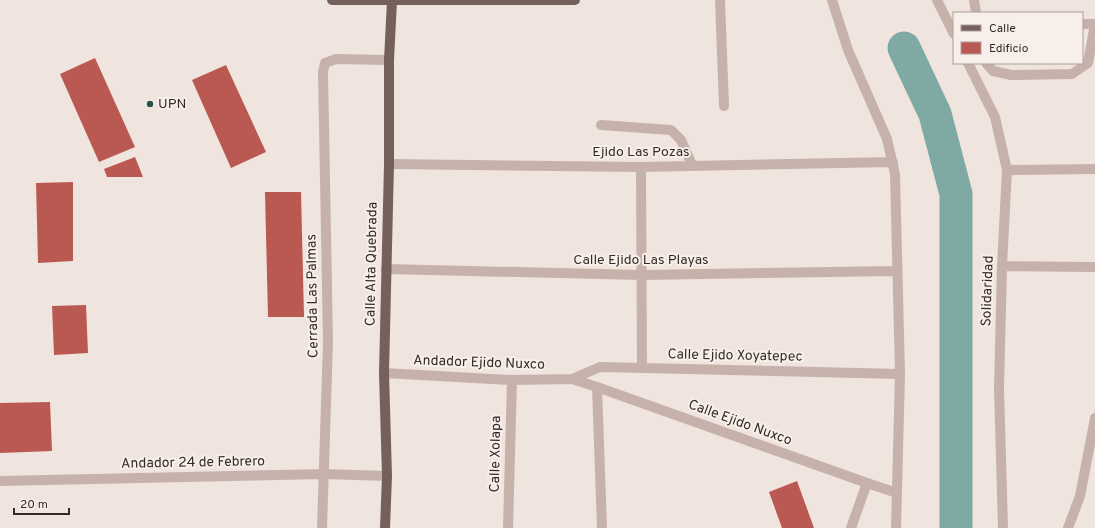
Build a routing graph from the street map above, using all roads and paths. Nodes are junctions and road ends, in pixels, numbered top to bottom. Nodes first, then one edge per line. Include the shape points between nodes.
1 (332, 0) edge
2 (575, 0) edge
3 (720, 0) edge
4 (832, 0) edge
5 (937, 0) edge
6 (974, 0) edge
7 (392, 1) edge
8 (976, 12) edge
9 (1083, 24) edge
10 (1095, 24) edge
11 (953, 32) edge
12 (389, 60) junction
13 (968, 64) edge
14 (987, 64) edge
15 (724, 106) dead end
16 (601, 125) dead end
17 (893, 162) junction
18 (389, 164) junction
19 (692, 165) junction
20 (641, 167) junction
21 (1095, 169) edge
22 (1007, 170) junction
23 (1002, 266) junction
24 (1095, 267) edge
25 (386, 269) junction
26 (897, 271) junction
27 (642, 275) junction
28 (642, 368) junction
29 (384, 373) junction
30 (900, 374) junction
31 (572, 379) junction
32 (512, 380) junction
33 (597, 387) junction
34 (1095, 418) edge
35 (324, 474) junction
36 (387, 476) junction
37 (0, 481) edge
38 (867, 483) junction
39 (897, 493) junction
40 (322, 528) edge
41 (385, 528) edge
42 (508, 528) edge
43 (602, 528) edge
44 (851, 528) edge
45 (896, 528) edge
46 (1003, 528) edge
47 (1068, 528) edge

1 - 7 main road
2 - 7 main road
3 - 15 street
4 - 17 street via 848,50 887,139
5 - 11 street
6 - 8 street
7 - 12 main road, Calle Alta Quebrada
9 - 10 street
10 - 14 street via 1088,63 1072,74 1011,75 993,71
12 - 18 main road, Calle Alta Quebrada
12 - 35 street, Cerrada Las Palmas via 336,59 325,63 323,72 328,342
13 - 22 street, Solidaridad via 995,117
16 - 19 street via 671,130 681,140
17 - 19 street, Ejido Las Pozas
17 - 26 street
18 - 20 street, Ejido Las Pozas
18 - 25 main road, Calle Alta Quebrada
19 - 20 street, Ejido Las Pozas
20 - 27 street
21 - 22 street
22 - 23 street, Solidaridad
23 - 24 street
23 - 46 street, Solidaridad via 999,388
25 - 27 street, Calle Ejido Las Playas
25 - 29 main road, Calle Alta Quebrada
26 - 27 street, Calle Ejido Las Playas
26 - 30 street
27 - 28 street
28 - 30 street, Calle Ejido Xoyatepec
28 - 31 street, Calle Ejido Xoyatepec via 600,367
29 - 32 street, Andador Ejido Nuxco
29 - 36 main road, Calle Alta Quebrada
30 - 39 street
31 - 32 street, Andador Ejido Nuxco
31 - 33 street, Calle Ejido Nuxco
32 - 42 street, Calle Xolapa
33 - 38 street, Calle Ejido Nuxco
33 - 43 street
34 - 47 street via 1080,496
35 - 36 street, Andador 24 de Febrero
35 - 37 street, Andador 24 de Febrero
35 - 40 street, Cerrada Las Palmas
36 - 41 main road, Calle Alta Quebrada
38 - 39 street, Calle Ejido Nuxco
38 - 44 street
39 - 45 street

